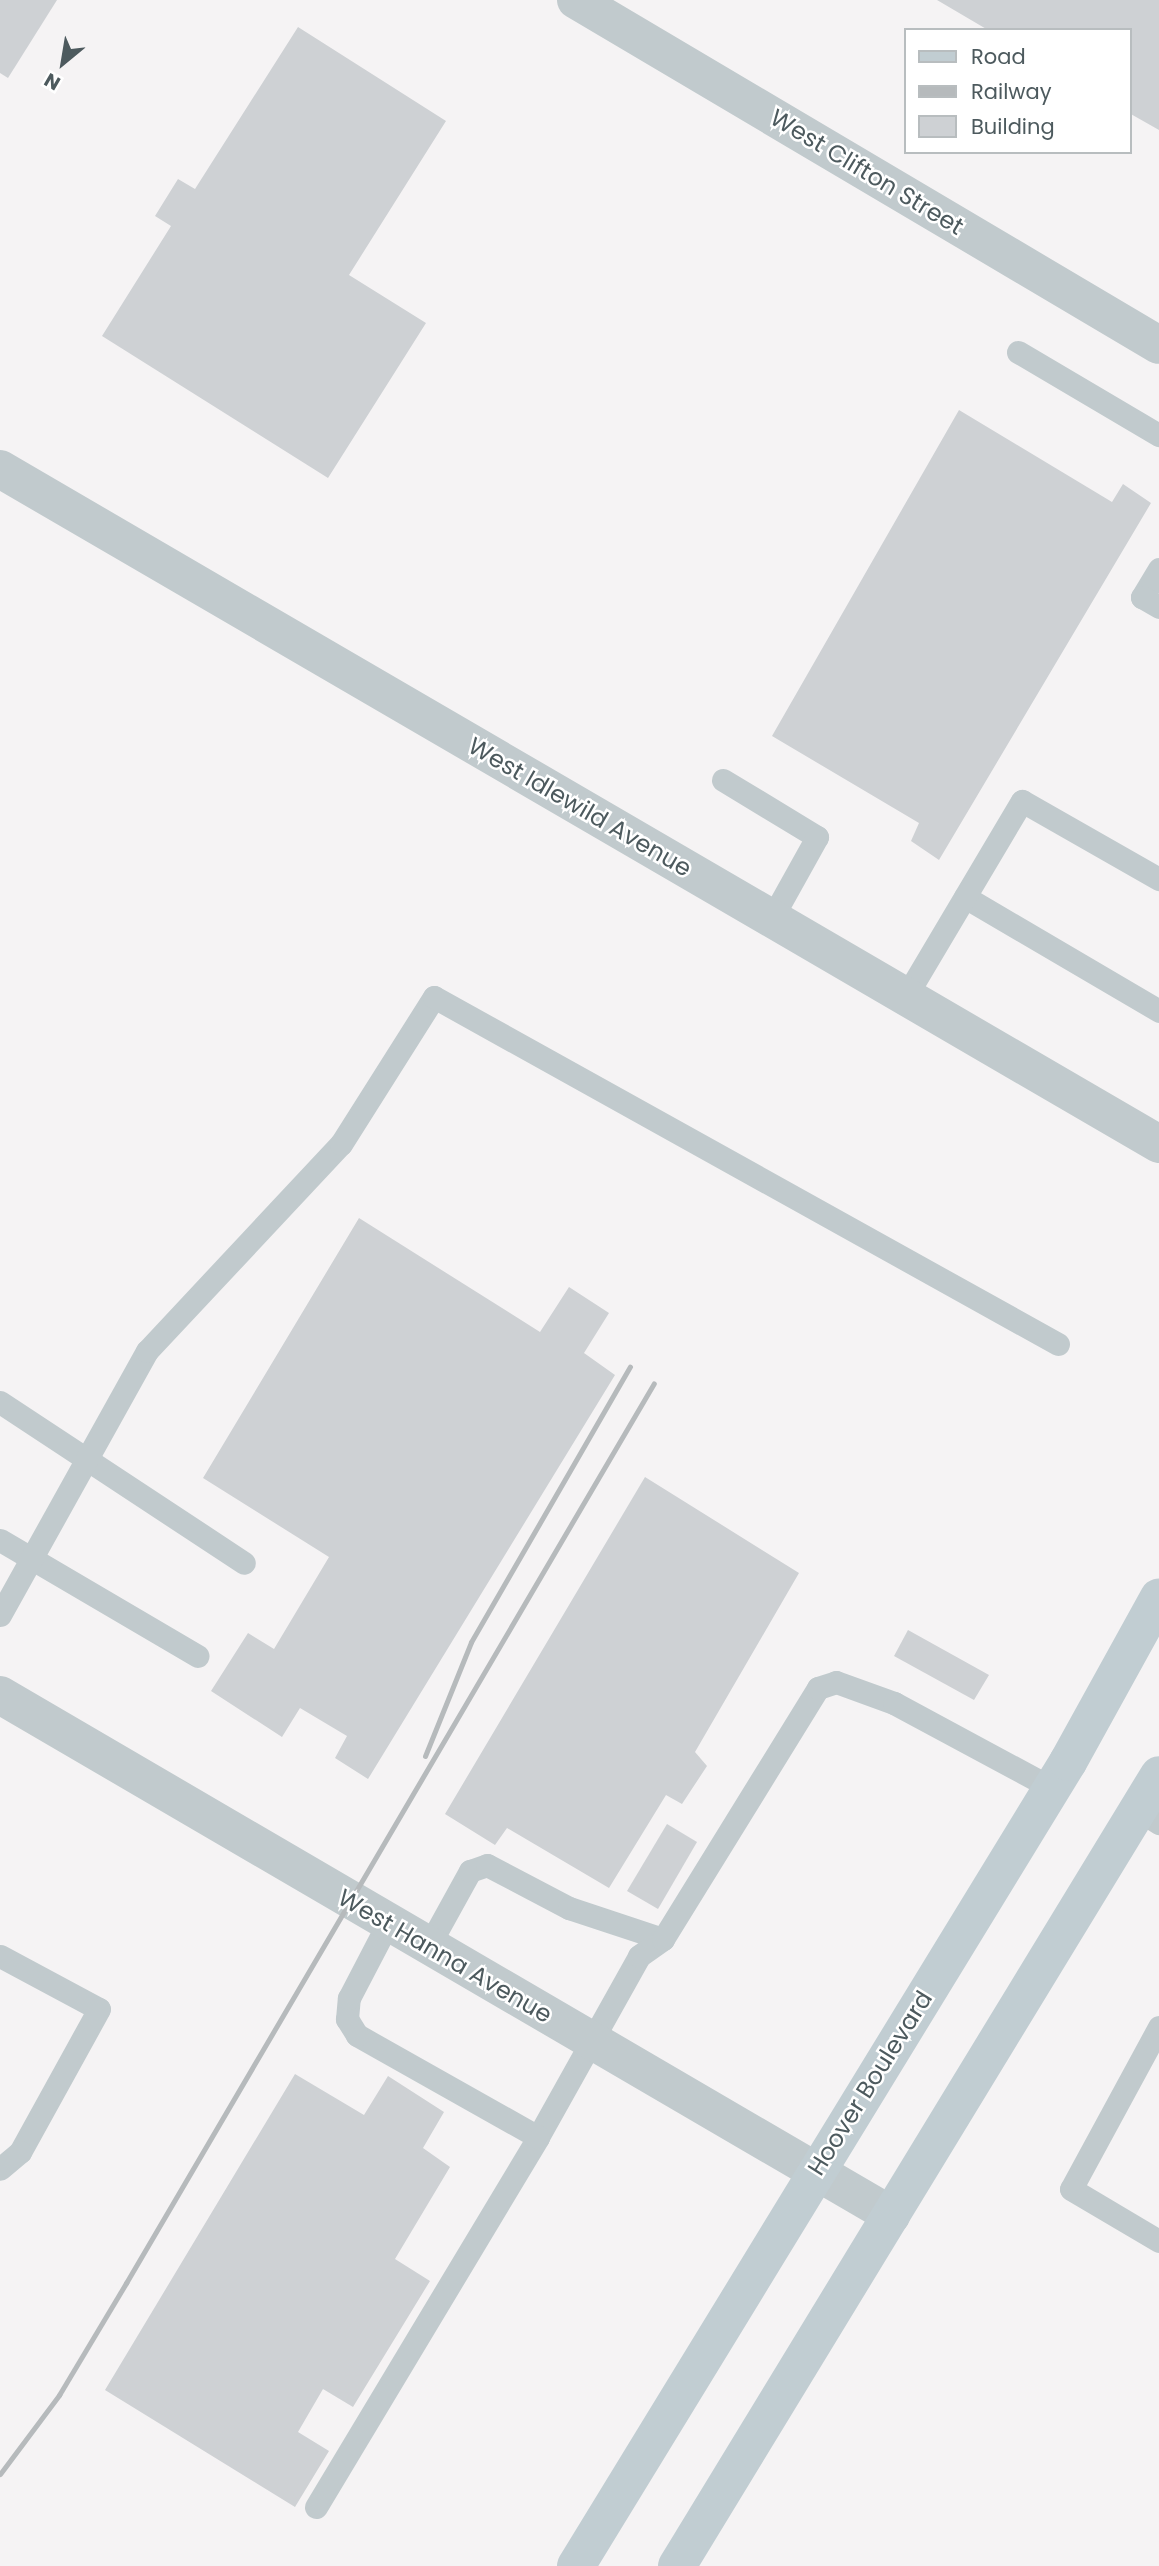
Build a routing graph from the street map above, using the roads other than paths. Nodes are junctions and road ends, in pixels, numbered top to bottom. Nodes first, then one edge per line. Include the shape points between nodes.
1 (576, 0) edge
2 (1159, 345) edge
3 (1018, 352) dead end
4 (1159, 435) edge
5 (0, 470) edge
6 (1159, 569) edge
7 (1159, 607) edge
8 (723, 780) dead end
9 (1159, 879) edge
10 (965, 897) junction
11 (772, 918) junction
12 (906, 996) junction
13 (1159, 1011) edge
14 (1159, 1143) edge
15 (1058, 1344) dead end
16 (0, 1402) edge
17 (89, 1456) junction
18 (0, 1540) edge
19 (32, 1558) junction
20 (244, 1563) dead end
21 (1159, 1597) edge
22 (0, 1615) edge
23 (198, 1656) dead end
24 (0, 1695) edge
25 (1159, 1775) edge
26 (1052, 1788) junction
27 (1148, 1816) edge
28 (388, 1923) junction
29 (663, 1940) junction
30 (428, 1947) junction
31 (0, 1956) edge
32 (1159, 2027) edge
33 (594, 2042) junction
34 (538, 2137) junction
35 (0, 2169) edge
36 (816, 2171) junction
37 (891, 2216) junction
38 (1159, 2241) edge
39 (316, 2507) dead end
40 (576, 2566) edge
41 (677, 2566) edge

1 - 2 street, West Clifton Street
3 - 4 lane
5 - 11 street, West Idlewild Avenue
6 - 7 lane via 1142,597
8 - 11 lane via 817,836
9 - 10 lane via 1022,801
10 - 12 lane
10 - 13 lane
11 - 12 street, West Idlewild Avenue
12 - 14 street, West Idlewild Avenue
15 - 17 lane via 435,997 341,1144 147,1351
16 - 17 lane
17 - 19 lane
17 - 20 lane
18 - 19 lane
19 - 22 lane
19 - 23 lane
21 - 26 main road, Hoover Boulevard
24 - 28 street, West Hanna Avenue
25 - 27 main road
26 - 29 lane via 894,1703 836,1682 818,1688
26 - 36 main road, Hoover Boulevard
27 - 37 main road
28 - 30 street, West Hanna Avenue
28 - 34 lane via 349,1998 347,2019 357,2035
29 - 30 lane via 569,1908 487,1865 470,1871
29 - 33 lane via 639,1956
30 - 33 street, West Hanna Avenue
31 - 35 lane via 99,2010 20,2152
32 - 38 lane via 1071,2189
33 - 34 lane
33 - 36 street, West Hanna Avenue
34 - 39 lane
36 - 37 street, West Hanna Avenue
36 - 40 main road, Hoover Boulevard
37 - 41 main road

